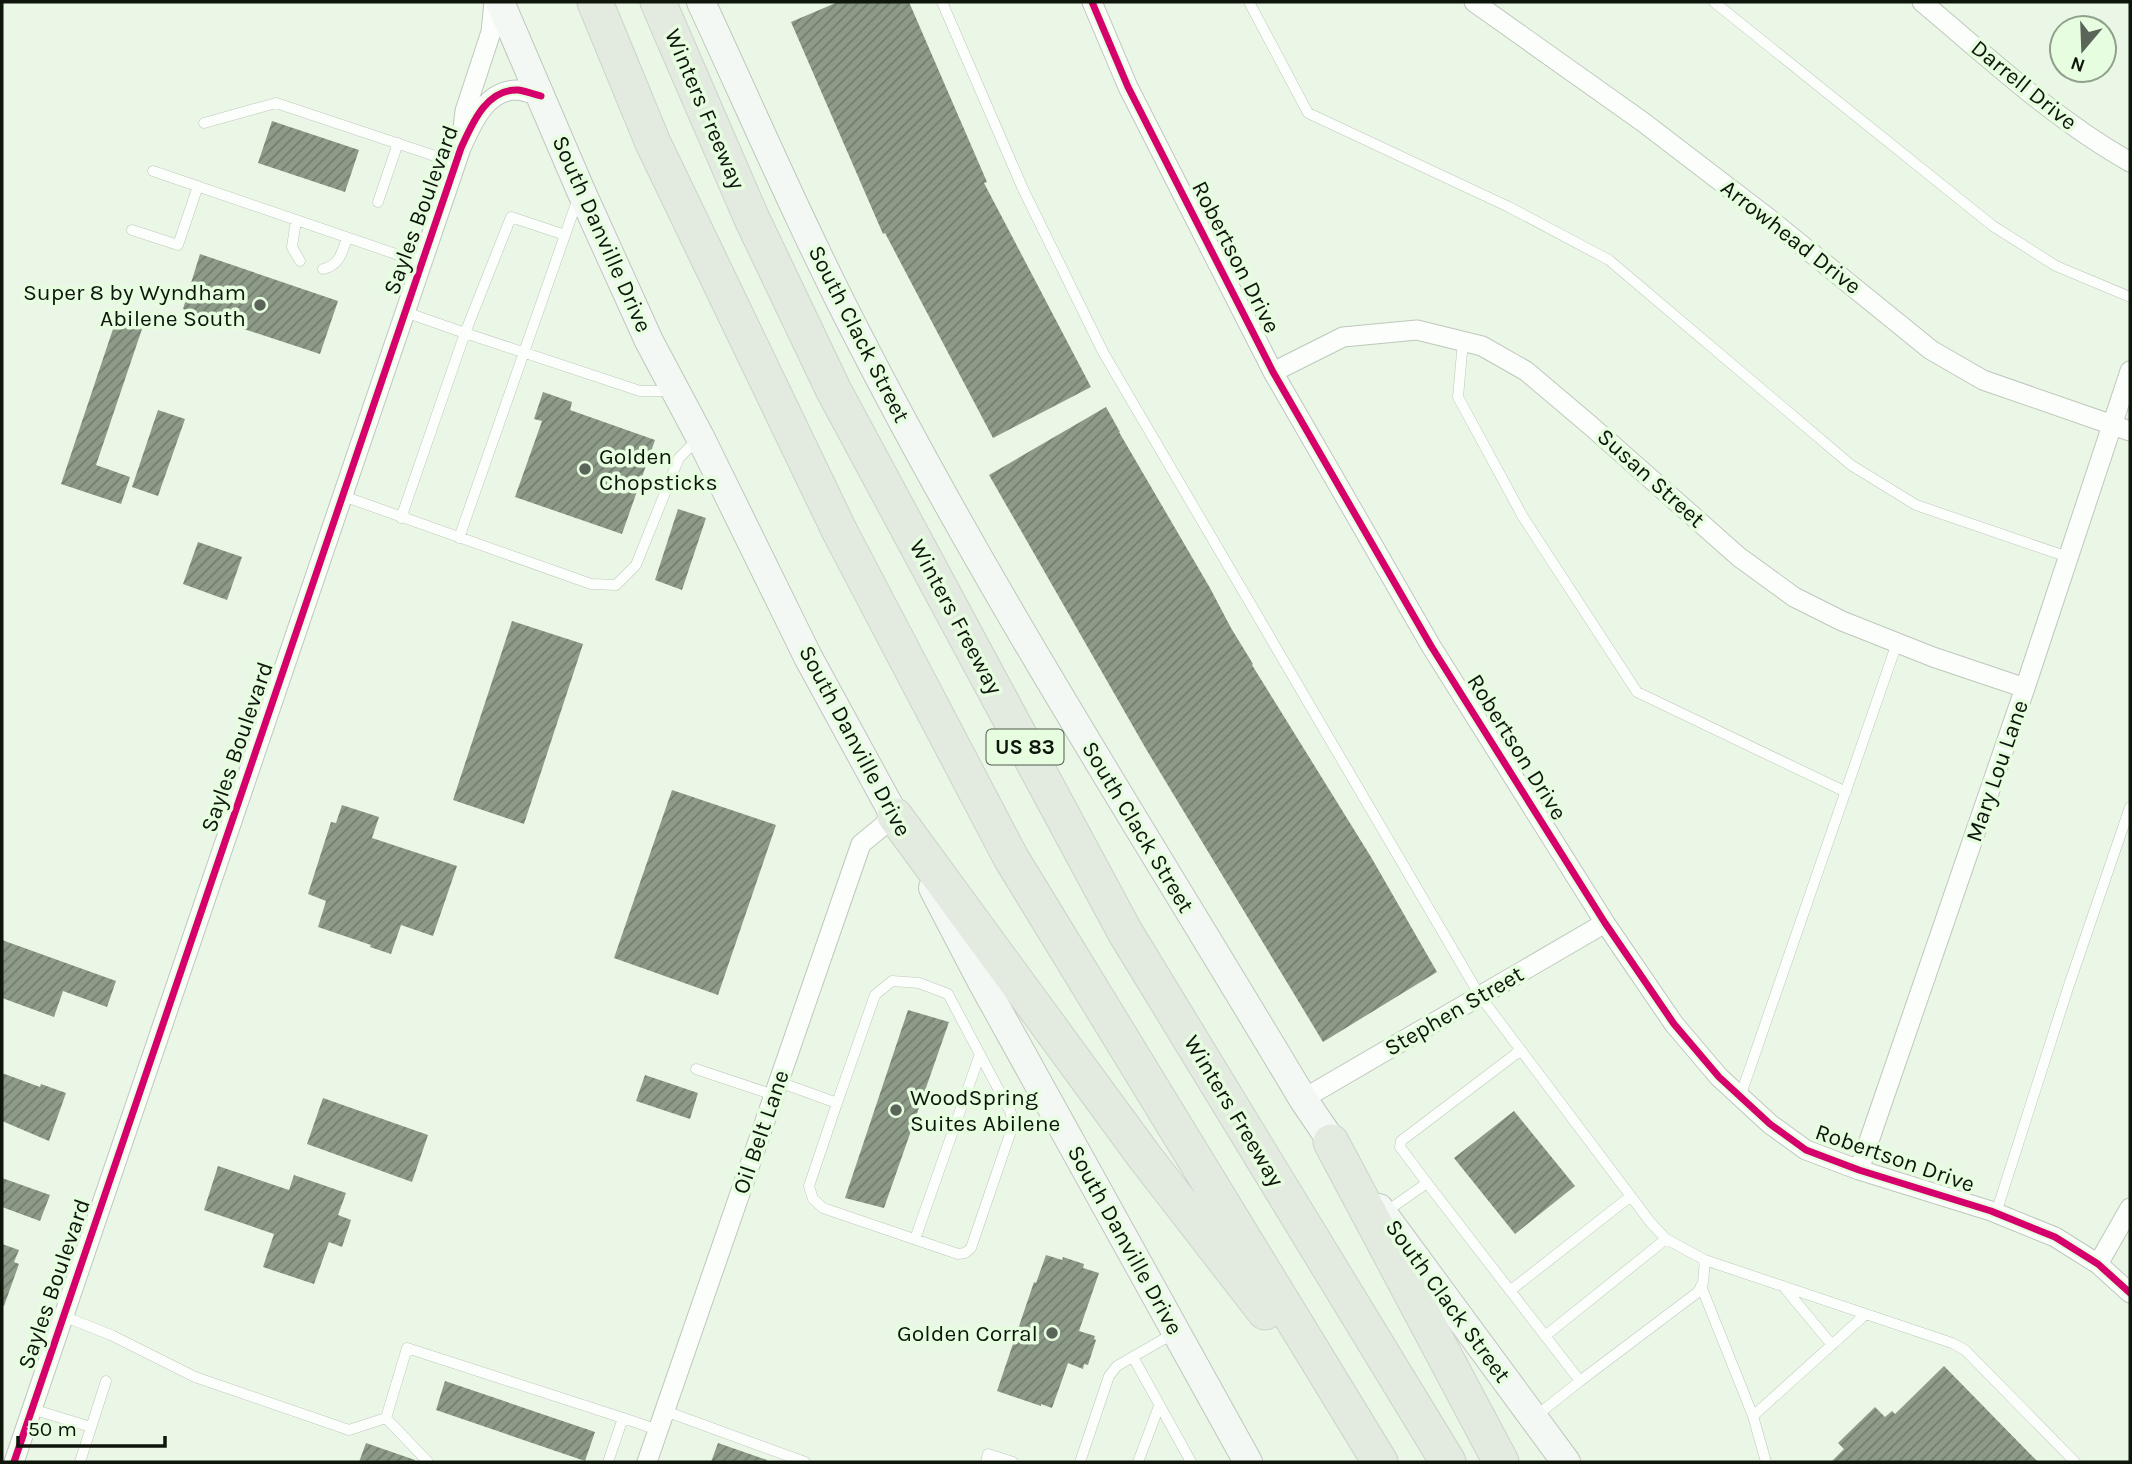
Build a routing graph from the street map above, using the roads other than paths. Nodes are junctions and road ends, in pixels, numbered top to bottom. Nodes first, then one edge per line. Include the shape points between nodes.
1 (497, 2) edge
2 (595, 2) edge
3 (658, 2) edge
4 (701, 2) edge
5 (942, 2) edge
6 (1092, 2) edge
7 (1249, 2) edge
8 (1474, 2) edge
9 (1714, 2) edge
10 (1922, 2) edge
11 (541, 96) junction
12 (204, 123) dead end
13 (398, 143) junction
14 (458, 155) junction
15 (2130, 162) edge
16 (153, 171) dead end
17 (198, 186) junction
18 (581, 191) junction
19 (378, 202) dead end
20 (296, 220) junction
21 (132, 230) dead end
22 (565, 235) junction
23 (347, 238) junction
24 (300, 261) dead end
25 (422, 263) junction
26 (323, 269) dead end
27 (2130, 297) edge
28 (405, 312) junction
29 (465, 333) junction
30 (1463, 341) junction
31 (523, 354) junction
32 (2130, 371) edge
33 (1273, 372) junction
34 (677, 391) junction
35 (2111, 425) junction
36 (2130, 431) edge
37 (700, 437) junction
38 (342, 496) junction
39 (401, 518) junction
40 (459, 538) junction
41 (2068, 557) junction
42 (1897, 643) junction
43 (2025, 688) junction
44 (1846, 792) junction
45 (2130, 807) edge
46 (895, 816) junction
47 (1605, 923) junction
48 (1480, 996) junction
49 (1521, 1050) junction
50 (980, 1054) junction
51 (696, 1069) dead end
52 (776, 1088) junction
53 (1740, 1097) junction
54 (1303, 1099) junction
55 (837, 1103) junction
56 (1331, 1142) junction
57 (1859, 1170) junction
58 (1427, 1182) junction
59 (1631, 1196) junction
60 (2130, 1208) edge
61 (1996, 1213) junction
62 (1384, 1214) junction
63 (915, 1239) junction
64 (1666, 1239) junction
65 (1705, 1260) junction
66 (2098, 1264) junction
67 (1701, 1286) junction
68 (1783, 1286) junction
69 (1511, 1290) junction
70 (2130, 1293) edge
71 (1866, 1314) junction
72 (63, 1316) junction
73 (1176, 1332) junction
74 (1545, 1336) junction
75 (1832, 1345) junction
76 (1133, 1357) junction
77 (106, 1381) dead end
78 (1580, 1381) junction
79 (1159, 1406) junction
80 (32, 1409) junction
81 (665, 1411) junction
82 (1753, 1416) junction
83 (386, 1418) junction
84 (623, 1418) junction
85 (1534, 1418) junction
86 (91, 1427) junction
87 (658, 1430) junction
88 (1377, 1457) edge
89 (14, 1462) edge
90 (80, 1462) edge
91 (428, 1462) edge
92 (610, 1462) edge
93 (647, 1462) edge
94 (804, 1462) edge
95 (986, 1462) edge
96 (1013, 1462) edge
97 (1080, 1462) edge
98 (1138, 1462) edge
99 (1191, 1462) edge
100 (1248, 1462) edge
101 (1448, 1462) edge
102 (1501, 1462) edge
103 (1566, 1462) edge
104 (1766, 1462) edge
105 (2075, 1462) edge

1 - 11 main road, South Danville Drive
1 - 14 street, Sayles Boulevard via 465,111
2 - 88 highway, US 83 via 653,143 839,532 1011,859
3 - 101 highway, Winters Freeway / US 83 via 752,219 834,391 1111,907
4 - 54 main road, South Clack Street via 860,340 964,531 1077,728
5 - 48 lane via 1023,189 1103,352
6 - 33 street, Robertson Drive via 1128,87
7 - 41 lane via 1308,113 1509,207 1609,260 1851,465 1916,505
8 - 35 street, Arrowhead Drive via 1643,122 1931,349 1983,380
9 - 27 lane via 1993,226 2056,266
10 - 15 street, Darrell Drive via 2033,95
11 - 14 street, Sayles Boulevard via 519,90 494,97 482,109
11 - 18 main road, South Danville Drive
12 - 13 lane via 276,103
13 - 14 lane
13 - 19 lane
14 - 25 street, Sayles Boulevard
16 - 17 lane
17 - 20 lane
17 - 21 lane via 178,245
18 - 22 lane
18 - 34 main road, South Danville Drive via 649,341
20 - 23 lane
20 - 24 lane via 292,247
22 - 29 lane via 511,217
22 - 31 lane
23 - 25 lane
23 - 26 lane via 339,260
25 - 28 street, Sayles Boulevard
28 - 29 lane
28 - 38 street, Sayles Boulevard
29 - 31 lane
29 - 39 lane
30 - 33 street, Susan Street via 1417,330 1343,337
30 - 42 street, Susan Street via 1482,346 1526,371 1739,557 1794,597
30 - 44 lane via 1458,397 1523,517 1637,692
31 - 34 lane via 640,391
31 - 40 lane
32 - 35 street, Mary Lou Lane
33 - 47 street, Robertson Drive via 1431,646
34 - 37 main road, South Danville Drive
35 - 36 street, Arrowhead Drive
35 - 41 street, Mary Lou Lane
37 - 40 lane via 679,458 636,565 616,585 590,584
37 - 46 main road, South Danville Drive via 808,657
38 - 39 lane
38 - 72 street, Sayles Boulevard
39 - 40 lane
41 - 43 street, Mary Lou Lane
42 - 43 street, Susan Street
42 - 44 lane
43 - 57 street, Mary Lou Lane
44 - 53 lane
45 - 61 lane
46 - 52 street, Oil Belt Lane via 861,845
46 - 73 main road, South Danville Drive
46 - 88 highway via 1144,1156
47 - 48 street, Stephen Street
47 - 53 street, Robertson Drive via 1674,1024
48 - 49 lane
48 - 54 street, Stephen Street
49 - 58 lane via 1401,1141 1400,1147
49 - 59 lane
50 - 55 lane via 948,994 919,983 892,981 875,995
50 - 63 lane
50 - 63 lane via 1011,1113 1013,1128 971,1248 958,1254
51 - 52 lane
52 - 55 lane
52 - 81 street, Oil Belt Lane
53 - 57 street, Robertson Drive via 1806,1150
54 - 56 main road, South Clack Street
55 - 63 lane via 809,1186 813,1199 823,1208
56 - 62 main road, South Clack Street
56 - 102 highway
57 - 61 street, Robertson Drive
58 - 62 lane
58 - 69 lane
59 - 64 lane
59 - 69 lane
60 - 66 street
61 - 66 street, Robertson Drive via 2055,1237
62 - 85 main road, South Clack Street
64 - 65 lane
64 - 74 lane
65 - 67 lane
65 - 68 lane
66 - 70 street, Robertson Drive
67 - 78 lane
67 - 82 lane
68 - 71 lane
68 - 75 lane
69 - 74 lane
71 - 75 lane
71 - 105 lane via 1965,1350
72 - 80 street, Sayles Boulevard
72 - 83 lane via 194,1377 349,1430
73 - 76 lane
73 - 100 main road, South Danville Drive
74 - 78 lane
75 - 82 lane
76 - 79 lane
76 - 97 lane via 1109,1376
77 - 86 lane
78 - 85 lane
79 - 98 lane
79 - 99 lane
80 - 86 lane
80 - 89 street, Sayles Boulevard
81 - 87 street, Oil Belt Lane
81 - 94 lane
82 - 104 lane
83 - 84 lane via 407,1348
83 - 91 lane
84 - 87 lane
84 - 92 lane
85 - 103 main road, South Clack Street
86 - 90 lane
87 - 93 street, Oil Belt Lane
95 - 96 lane via 988,1454

